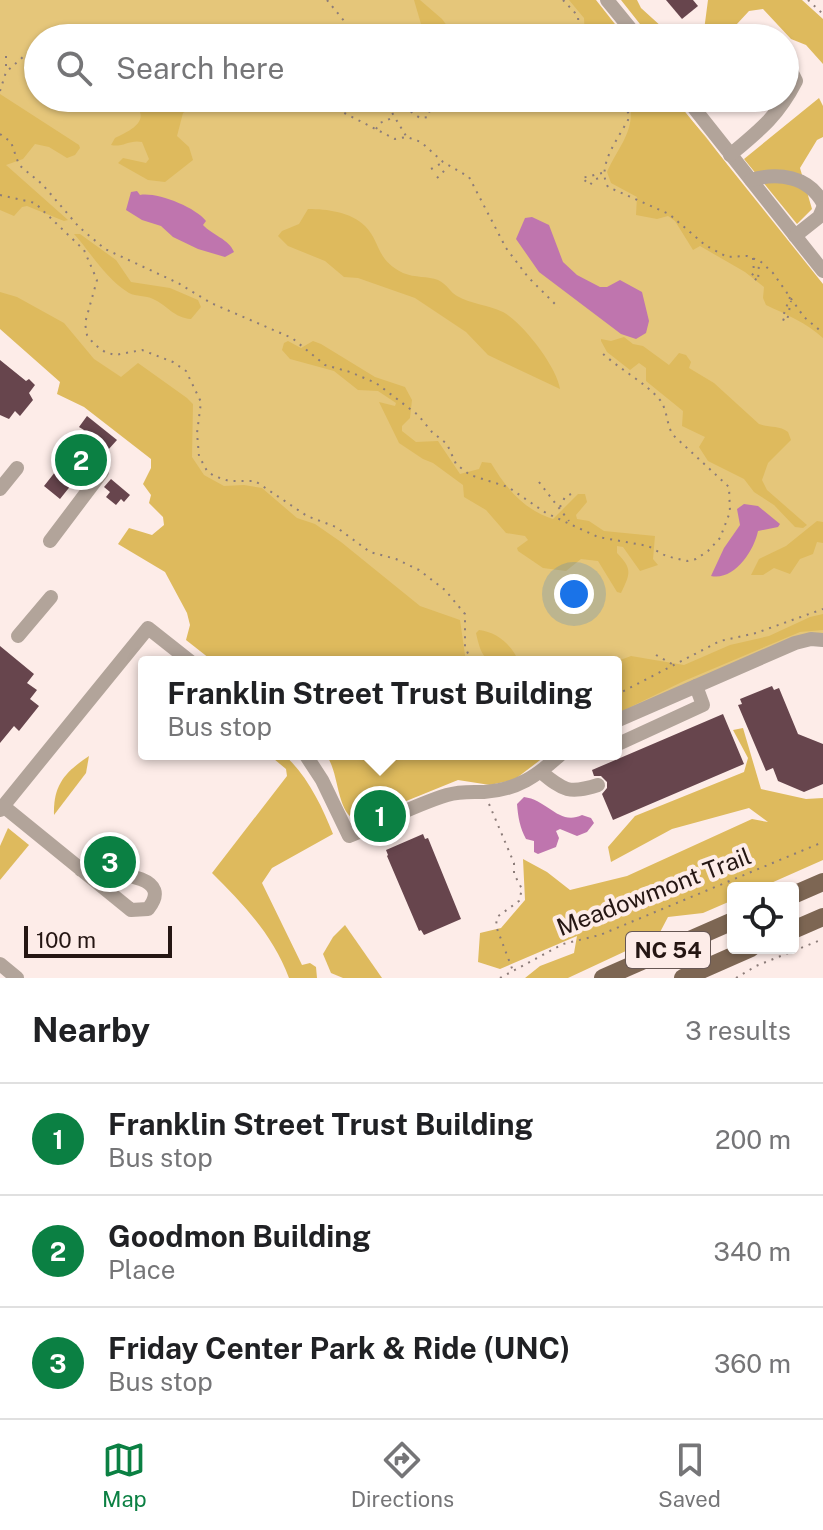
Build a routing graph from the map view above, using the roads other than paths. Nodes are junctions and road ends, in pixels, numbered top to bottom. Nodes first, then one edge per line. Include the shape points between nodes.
1 (607, 0) edge
2 (627, 24) edge
3 (697, 112) edge
4 (777, 112) edge
5 (730, 155) junction
6 (751, 180) junction
7 (823, 205) edge
8 (795, 236) junction
9 (823, 271) edge
10 (17, 468) dead end
11 (102, 472) dead end
12 (0, 489) edge
13 (50, 541) dead end
14 (51, 597) dead end
15 (18, 636) dead end
16 (823, 640) edge
17 (183, 656) edge
18 (696, 686) junction
19 (622, 718) edge
20 (622, 742) edge
21 (309, 760) edge
22 (554, 760) edge
23 (541, 772) junction
24 (598, 785) dead end
25 (1, 808) edge
26 (81, 870) junction
27 (823, 882) edge
28 (799, 892) edge
29 (823, 917) edge
30 (727, 924) edge
31 (799, 927) edge
32 (737, 954) edge
33 (0, 964) edge
34 (17, 978) edge
35 (603, 978) edge
36 (683, 978) edge

1 - 2 street
3 - 5 street
4 - 5 street
5 - 6 street
6 - 7 street via 792,177 808,186
6 - 8 street
7 - 8 street via 819,217
8 - 9 street
10 - 12 street
11 - 13 street
14 - 15 street
16 - 18 street via 795,643
17 - 25 street via 148,628
18 - 19 street
18 - 20 street via 703,705
21 - 23 street via 349,836 445,795 525,783
22 - 23 street
23 - 24 street via 563,790
25 - 26 street
26 - 26 street via 131,910 148,909 154,901 153,887 140,877
27 - 28 main road
29 - 31 main road
30 - 35 main road, NC 54
32 - 36 main road, NC 54
33 - 34 street

